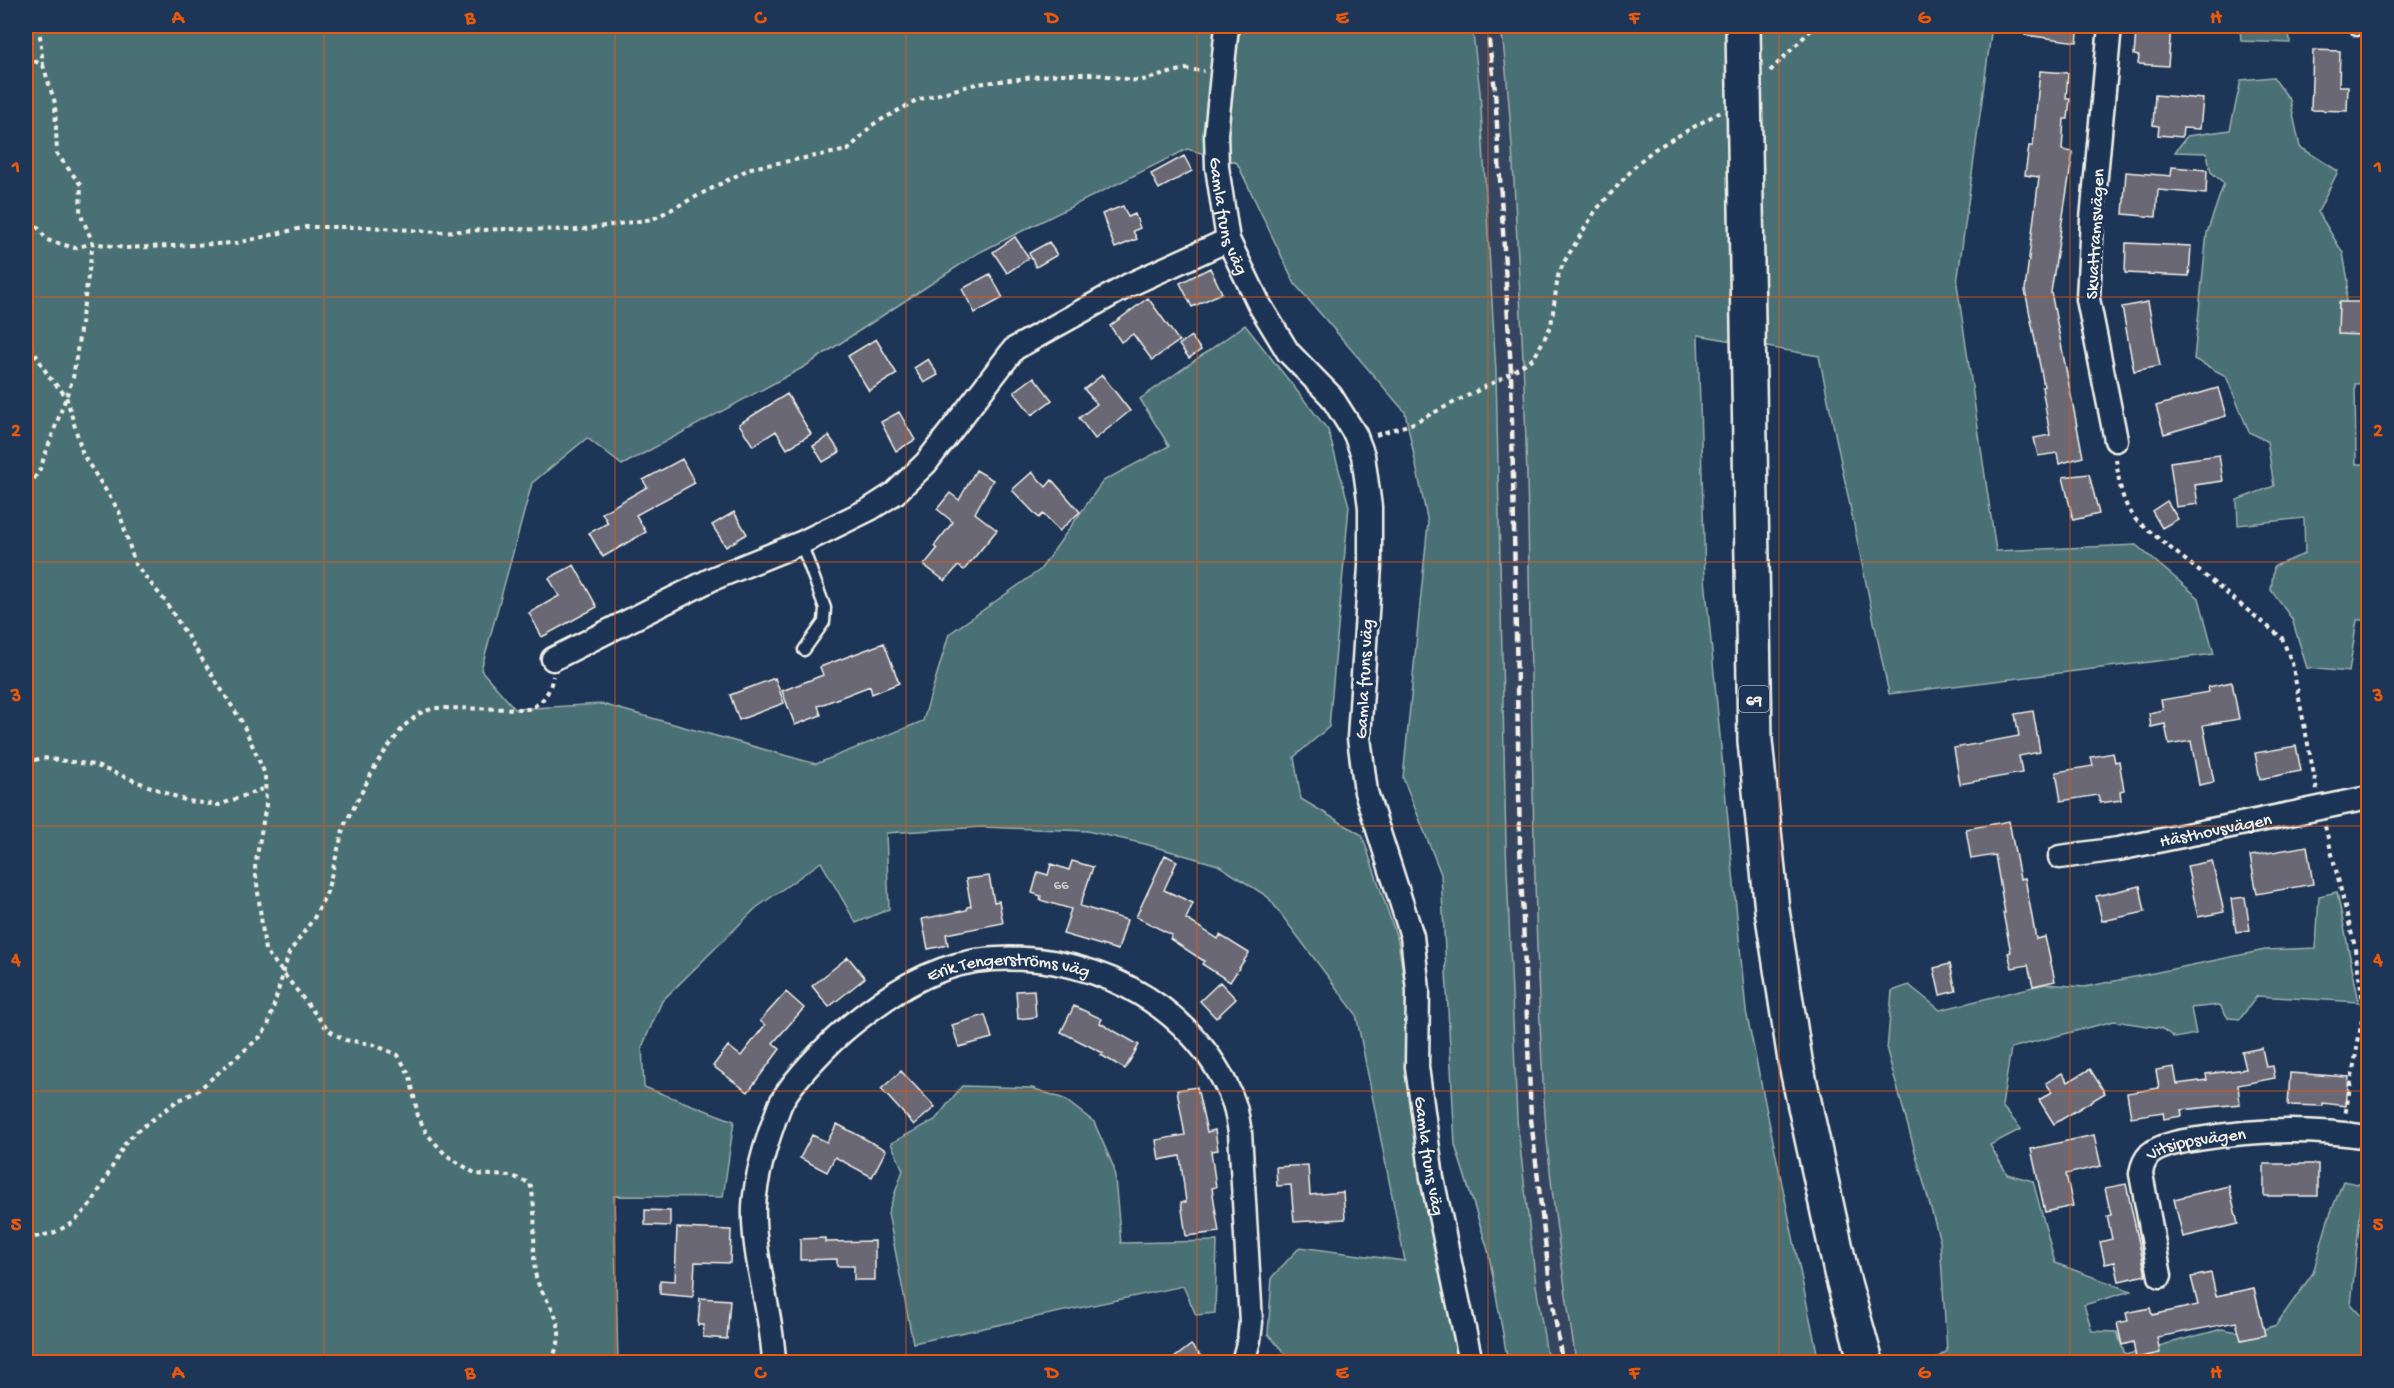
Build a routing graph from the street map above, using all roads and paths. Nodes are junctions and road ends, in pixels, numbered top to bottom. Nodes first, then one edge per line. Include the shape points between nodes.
1 (39, 26) edge
2 (1227, 26) edge
3 (1743, 26) edge
4 (1815, 26) edge
5 (2110, 26) edge
6 (26, 57) edge
7 (43, 65) junction
8 (1222, 73) junction
9 (1743, 93) junction
10 (26, 211) edge
11 (1228, 240) junction
12 (93, 243) junction
13 (26, 338) edge
14 (66, 396) junction
15 (2116, 440) joint
16 (1359, 443) junction
17 (26, 492) edge
18 (801, 543) junction
19 (804, 650) dead end
20 (553, 659) joint
21 (26, 762) edge
22 (265, 788) junction
23 (2368, 798) edge
24 (2321, 807) junction
25 (2060, 857) dead end
26 (283, 973) junction
27 (2341, 1134) junction
28 (2368, 1137) edge
29 (26, 1239) edge
30 (2160, 1276) dead end
31 (549, 1362) edge
32 (774, 1362) edge
33 (1243, 1362) edge
34 (1471, 1362) edge
35 (1866, 1362) edge

1 - 7 path
2 - 8 street, Gamla fruns väg
3 - 9 main road, 69
4 - 9 path
5 - 15 street, Skvattramsvägen via 2088,299
6 - 7 path
7 - 12 path via 55,103 57,154 81,185 80,213
8 - 11 street, Gamla fruns väg via 1216,167
8 - 12 path via 1185,69 1139,81 1094,74 1060,74 976,84 917,100 872,125 848,150 751,168 653,219 577,230 437,232 306,226 237,243 125,248
9 - 16 path via 1716,116 1655,149 1596,210 1558,276 1551,326 1533,358 1499,380 1411,424
9 - 35 main road, 69 via 1755,741 1772,910 1795,1060 1841,1272
10 - 12 path via 47,240 75,248
11 - 16 street, Gamla fruns väg via 1288,352 1331,396
11 - 18 street via 1129,285 1014,349 926,463 894,493
12 - 14 path via 73,378
13 - 14 path via 49,377
14 - 17 path via 40,469
14 - 22 path via 83,455 119,511 135,564 165,601 242,722 265,774
15 - 24 path via 2115,460 2129,512 2282,638 2292,663
16 - 34 street, Gamla fruns väg via 1370,507 1359,728 1362,770 1412,936 1418,990 1417,1067 1432,1178
18 - 19 lane via 825,608 824,622
18 - 20 street via 712,579
20 - 26 path via 550,692 541,703 528,709 434,708 404,726 378,761 344,826 327,892 289,953
21 - 22 path via 43,758 94,765 187,801 219,805
22 - 26 path via 266,805 255,867 265,950
23 - 24 street, Hästhovsvägen
24 - 25 street, Hästhovsvägen via 2118,849
24 - 27 path via 2354,943 2364,1008
26 - 29 path via 268,1026 260,1037 196,1092 177,1101 136,1132 126,1142 92,1203 73,1223 53,1233
26 - 31 path via 328,1030 345,1040 372,1044 398,1055 410,1076 418,1116 427,1134 446,1155 476,1174 511,1176 530,1183 535,1203 535,1273 542,1293 556,1312 559,1333
27 - 28 street, Vitsippsvägen
27 - 30 street, Vitsippsvägen via 2298,1130 2229,1133 2183,1141 2151,1153 2143,1162 2141,1174
32 - 33 street, Erik Tengerströms väg via 754,1206 767,1142 781,1102 833,1039 884,998 942,970 1013,958 1047,961 1102,974 1138,992 1201,1046 1223,1079 1235,1104 1240,1132 1251,1322

